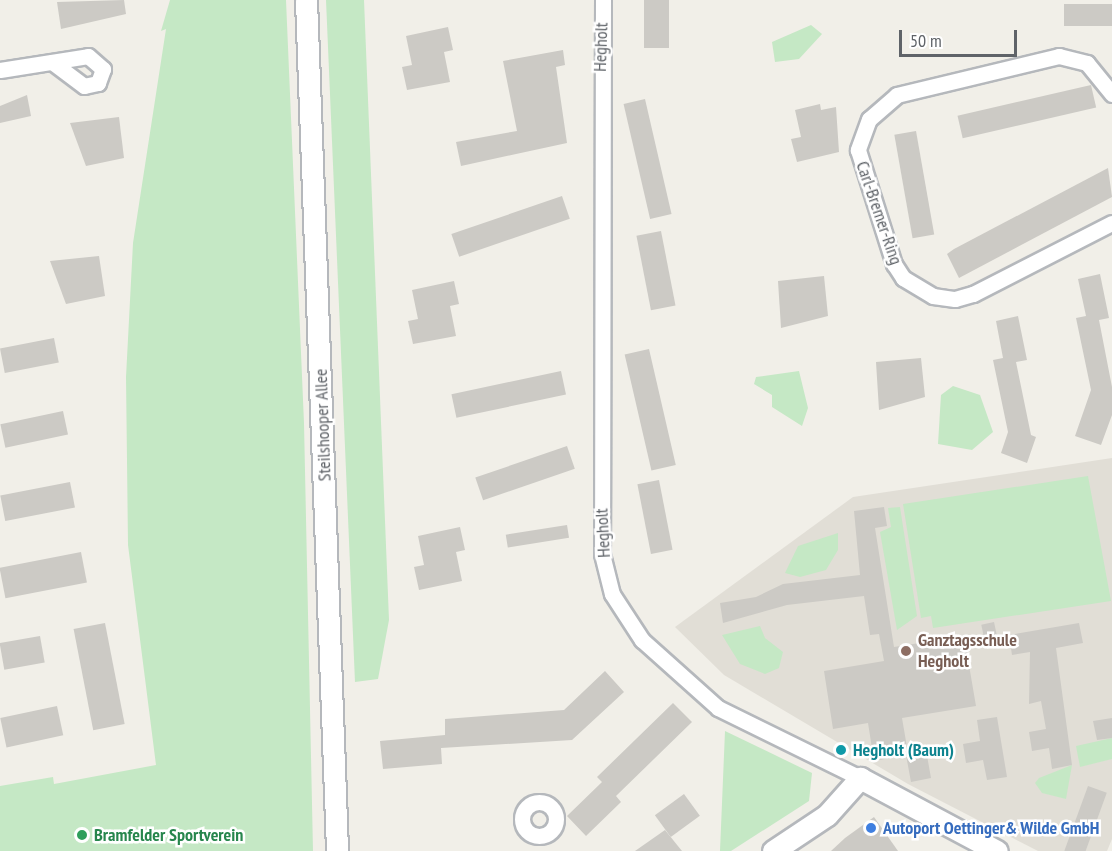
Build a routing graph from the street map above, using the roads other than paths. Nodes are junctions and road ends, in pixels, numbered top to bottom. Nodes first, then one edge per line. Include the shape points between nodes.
1 (306, 0) edge
2 (603, 0) edge
3 (52, 62) dead end
4 (0, 70) edge
5 (1112, 94) edge
6 (1112, 224) edge
7 (860, 778) junction
8 (544, 835) dead end
9 (337, 851) edge
10 (548, 851) edge
11 (773, 851) edge
12 (997, 851) edge

1 - 9 main road, Steilshooper Allee
2 - 7 street, Hegholt via 602,554 612,594 642,640 718,708
3 - 4 street
5 - 6 street, Carl-Bremer-Ring via 1080,59 1049,58 897,95 869,119 858,150 894,264 903,278 933,296 955,299 973,294
7 - 11 main road via 827,815
7 - 12 main road, Hegholt
8 - 10 street

